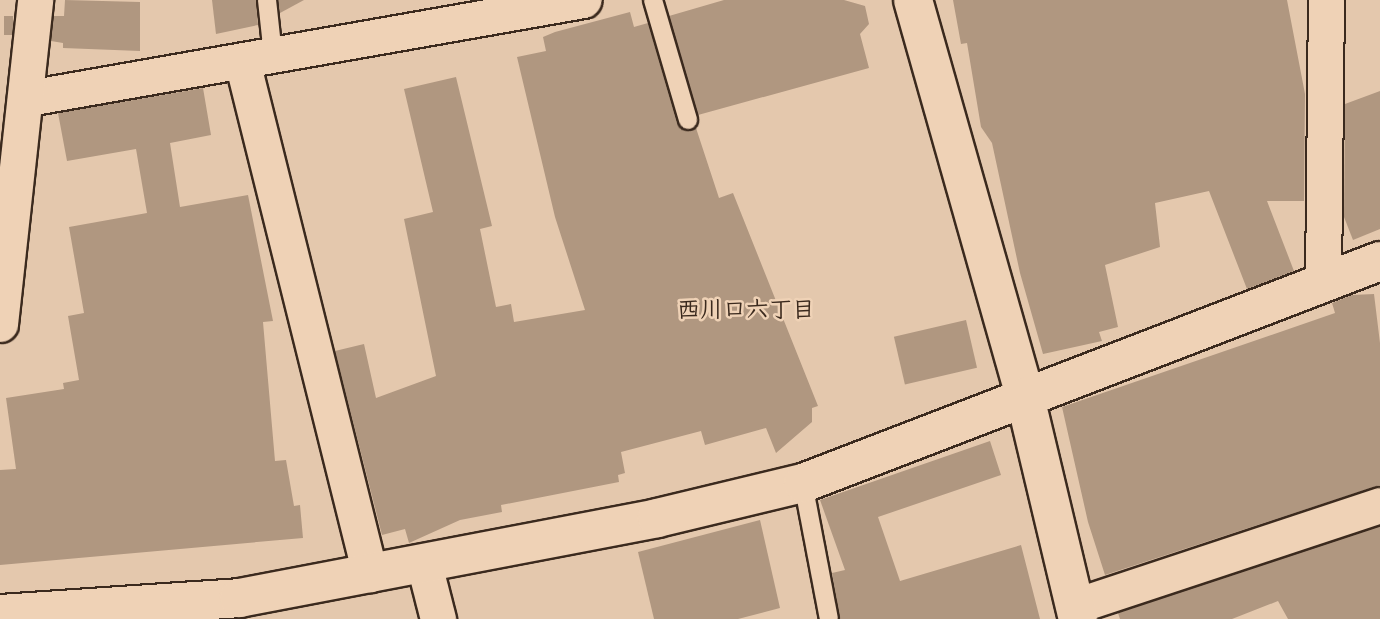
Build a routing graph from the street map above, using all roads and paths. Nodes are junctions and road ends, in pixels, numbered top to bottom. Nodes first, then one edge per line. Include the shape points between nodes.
1 (35, 0) edge
2 (267, 0) edge
3 (583, 0) edge
4 (653, 0) edge
5 (913, 0) edge
6 (1326, 0) edge
7 (470, 10) edge
8 (258, 58) junction
9 (28, 98) junction
10 (688, 120) dead end
11 (1380, 261) edge
12 (1323, 282) junction
13 (0, 324) edge
14 (1025, 397) junction
15 (803, 483) junction
16 (1380, 505) edge
17 (424, 564) junction
18 (370, 574) junction
19 (1077, 613) edge
20 (0, 614) edge
21 (438, 619) edge
22 (829, 619) edge

1 - 9 street
2 - 8 lane
3 - 7 street
4 - 10 lane
5 - 14 street
6 - 12 street
7 - 8 street
8 - 9 street
8 - 18 street
9 - 13 street
11 - 12 street
12 - 14 street
14 - 15 street
14 - 19 street
15 - 17 street via 657,518
15 - 22 lane
16 - 19 street
17 - 18 street
17 - 21 street
18 - 20 street via 239,598

